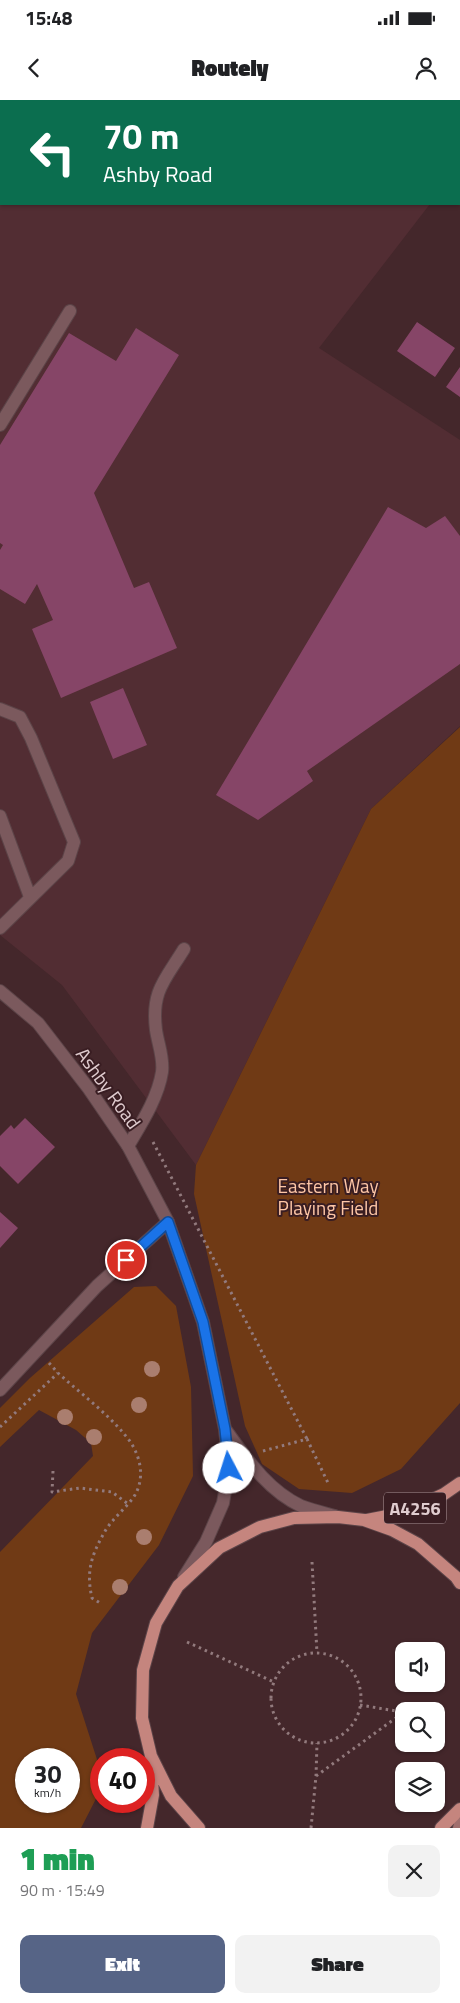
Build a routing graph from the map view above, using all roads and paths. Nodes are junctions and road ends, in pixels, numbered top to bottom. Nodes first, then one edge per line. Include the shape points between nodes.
1 (70, 311) dead end
2 (0, 425) edge
3 (0, 709) edge
4 (0, 816) edge
5 (30, 897) junction
6 (0, 928) edge
7 (184, 949) dead end
8 (0, 991) edge
9 (142, 1122) junction
10 (128, 1146) junction
11 (168, 1222) junction
12 (37, 1350) junction
13 (58, 1373) junction
14 (0, 1390) edge
15 (0, 1427) edge
16 (225, 1429) junction
17 (307, 1439) junction
18 (245, 1456) junction
19 (53, 1472) dead end
20 (460, 1483) edge
21 (329, 1485) dead end
22 (128, 1504) junction
23 (338, 1517) junction
24 (364, 1520) junction
25 (312, 1562) dead end
26 (460, 1583) edge
27 (178, 1586) junction
28 (100, 1603) dead end
29 (187, 1642) dead end
30 (317, 1653) junction
31 (274, 1682) junction
32 (360, 1706) junction
33 (395, 1711) edge
34 (395, 1718) edge
35 (317, 1743) junction
36 (149, 1748) edge
37 (155, 1764) edge
38 (316, 1776) junction
39 (460, 1809) edge
40 (150, 1813) edge
41 (460, 1824) edge
42 (147, 1828) edge
43 (199, 1828) edge
44 (311, 1828) edge
45 (441, 1828) edge
46 (459, 1828) edge

1 - 2 street
3 - 5 street via 20,718 74,842 68,861
4 - 5 street
5 - 6 street
7 - 9 street via 158,990 155,1001 162,1071
8 - 10 street, Ashby Road via 38,1023
9 - 10 street
9 - 17 path
10 - 11 street, Ashby Road
11 - 12 street via 97,1286
11 - 16 street, Ashby Road via 203,1322
12 - 13 path
12 - 14 street
13 - 15 path
13 - 22 path via 126,1436 139,1458 141,1478
16 - 18 street, Ashby Road
16 - 27 street, Ashby Road via 229,1468 224,1504 206,1542
17 - 18 path
17 - 21 path
18 - 23 street, Ashby Road via 276,1491 302,1506
19 - 22 path via 52,1492 80,1488 112,1492
20 - 24 main road, A4256 via 403,1513
22 - 28 path via 105,1532 90,1563 88,1583 92,1598
23 - 24 main road
23 - 27 main road via 294,1518 260,1526 219,1548
24 - 26 main road via 418,1544
25 - 30 path
27 - 36 main road via 156,1623 143,1670 142,1718
29 - 31 path
30 - 31 path via 293,1659 281,1669
30 - 32 path via 336,1657 348,1666 357,1679
31 - 35 path via 271,1697 279,1724 302,1741
32 - 33 path
32 - 35 path via 354,1722 344,1734
34 - 38 path
35 - 38 path
37 - 43 main road via 171,1796
38 - 44 path
39 - 45 main road
40 - 42 main road
41 - 46 main road

